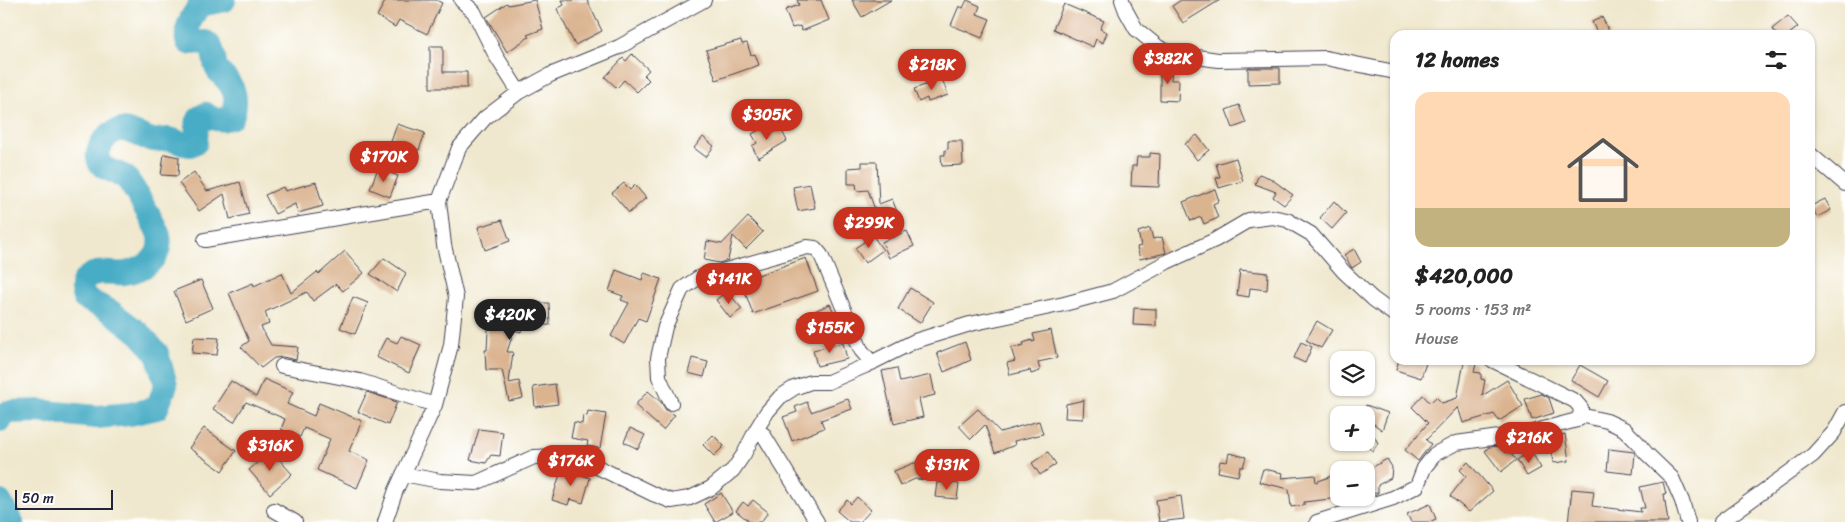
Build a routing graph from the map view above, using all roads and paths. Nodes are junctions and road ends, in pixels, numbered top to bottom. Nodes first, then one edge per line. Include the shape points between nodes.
1 (461, 0) edge
2 (704, 0) edge
3 (1122, 0) edge
4 (1390, 71) edge
5 (519, 92) junction
6 (1815, 158) edge
7 (1845, 184) edge
8 (439, 202) junction
9 (205, 240) dead end
10 (1390, 311) edge
11 (872, 363) junction
12 (1502, 365) edge
13 (282, 366) dead end
14 (671, 403) dead end
15 (435, 405) junction
16 (1845, 412) edge
17 (1580, 415) junction
18 (756, 430) junction
19 (404, 474) junction
20 (274, 510) dead end
21 (295, 522) edge
22 (385, 522) edge
23 (817, 522) edge
24 (1317, 522) edge
25 (1688, 522) edge
26 (1721, 522) edge

1 - 5 street via 474,12
2 - 5 street via 619,48 550,75
3 - 4 street via 1136,29 1170,53 1218,60 1326,58
5 - 8 street via 485,118 459,148
6 - 7 street
8 - 9 street
8 - 15 street via 444,245 456,297 452,344
10 - 11 street via 1344,272 1311,234 1287,220 1272,217 1249,220 1113,291 970,324 915,341
11 - 14 street via 861,350 821,255 815,248 807,247 698,278 682,289 665,326 658,358 659,377
11 - 18 street via 828,382 811,382 780,396
12 - 17 street via 1575,401 1581,408
13 - 15 street via 360,381
15 - 19 street
16 - 26 street via 1834,432 1813,455
17 - 24 street via 1577,420 1528,433 1456,443 1435,454 1424,468 1417,486 1393,498
17 - 25 street via 1624,429 1672,478
18 - 19 street via 733,470 711,488 690,498 672,500 581,459 555,456 534,457 476,483
18 - 23 street via 763,434
19 - 22 street
20 - 21 street

